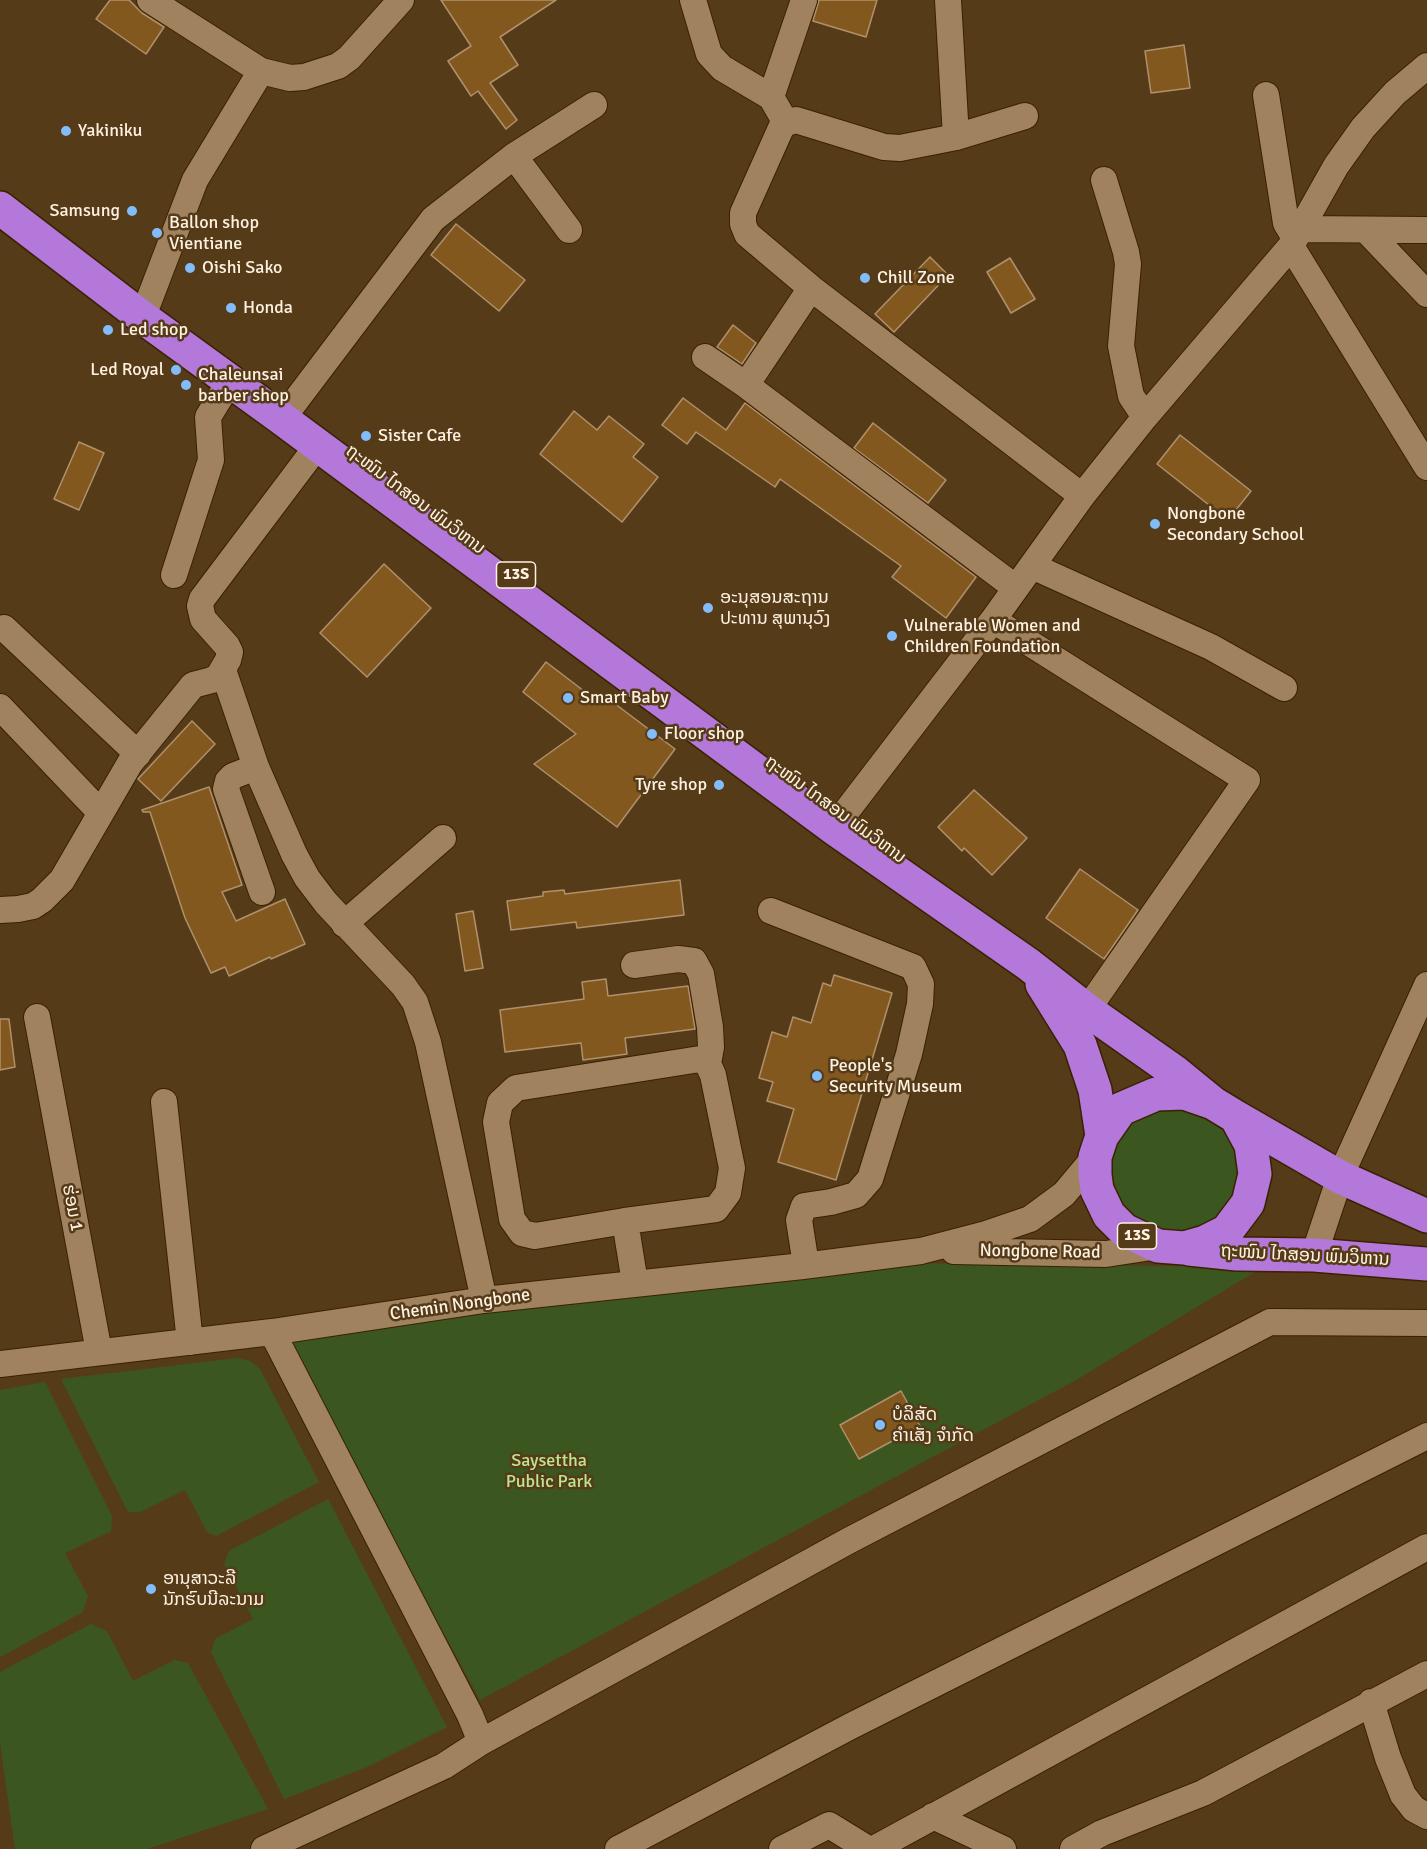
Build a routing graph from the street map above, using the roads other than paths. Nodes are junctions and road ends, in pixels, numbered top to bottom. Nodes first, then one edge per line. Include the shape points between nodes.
1 (150, 0) edge
2 (401, 0) edge
3 (693, 0) edge
4 (804, 0) edge
5 (948, 0) edge
6 (1427, 66) edge
7 (261, 71) junction
8 (1266, 95) dead end
9 (771, 97) junction
10 (594, 105) dead end
11 (1025, 116) dead end
12 (786, 123) junction
13 (956, 137) junction
14 (514, 156) junction
15 (1104, 180) dead end
16 (0, 190) edge
17 (0, 208) edge
18 (569, 230) dead end
19 (1427, 230) edge
20 (1367, 231) junction
21 (1296, 238) junction
22 (811, 288) junction
23 (1427, 294) edge
24 (148, 303) junction
25 (705, 357) dead end
26 (230, 381) junction
27 (746, 385) junction
28 (291, 407) junction
29 (1144, 417) junction
30 (318, 445) junction
31 (1427, 467) edge
32 (1082, 496) junction
33 (1032, 566) junction
34 (174, 575) dead end
35 (1016, 588) junction
36 (993, 620) junction
37 (4, 628) dead end
38 (223, 670) junction
39 (1284, 688) dead end
40 (0, 707) edge
41 (138, 754) junction
42 (256, 767) junction
43 (102, 813) junction
44 (842, 817) junction
45 (443, 837) dead end
46 (262, 892) dead end
47 (0, 910) edge
48 (771, 911) dead end
49 (344, 924) junction
50 (1028, 964) junction
51 (634, 965) dead end
52 (1427, 985) edge
53 (1087, 1010) junction
54 (37, 1017) dead end
55 (708, 1064) junction
56 (164, 1102) dead end
57 (1225, 1110) junction
58 (1099, 1146) junction
59 (1340, 1178) junction
60 (1427, 1216) edge
61 (625, 1221) junction
62 (1171, 1247) junction
63 (921, 1251) junction
64 (1314, 1255) junction
65 (1427, 1264) edge
66 (805, 1273) junction
67 (635, 1284) junction
68 (484, 1300) junction
69 (1427, 1323) edge
70 (272, 1332) junction
71 (190, 1342) junction
72 (99, 1352) junction
73 (0, 1364) edge
74 (1427, 1436) edge
75 (1427, 1547) edge
76 (1427, 1674) edge
77 (1371, 1702) junction
78 (481, 1742) junction
79 (933, 1816) junction
80 (1427, 1816) edge
81 (264, 1849) edge
82 (618, 1849) edge
83 (782, 1849) edge
84 (868, 1849) edge
85 (874, 1849) edge
86 (1004, 1849) edge
87 (1073, 1849) edge

1 - 7 street
2 - 7 street via 338,66 290,78
3 - 9 street via 709,54 722,68
4 - 9 street
5 - 13 street
6 - 21 street via 1363,128 1336,166
7 - 24 street via 195,180
8 - 21 street via 1286,223
9 - 12 street
10 - 14 street
11 - 13 street
12 - 13 street via 796,120 884,147 900,148
12 - 22 street via 743,213 743,224 747,234
14 - 18 street
14 - 28 street via 433,219
15 - 29 street via 1128,264 1121,345 1131,396
16 - 24 highway, ຖະໜົນ ໄກສອນ ພົມວິຫານ / 13S
17 - 26 highway, ຖະໜົນ ໄກສອນ ພົມວິຫານ / 13S
19 - 20 street
20 - 21 street
20 - 23 street
21 - 29 street
21 - 31 street
22 - 27 street
22 - 32 street
24 - 28 highway, ຖະໜົນ ໄກສອນ ພົມວິຫານ / 13S
25 - 27 street
26 - 30 highway, ຖະໜົນ ໄກສອນ ພົມວິຫານ / 13S
26 - 34 street via 208,417 211,460
27 - 35 street
28 - 44 highway, ຖະໜົນ ໄກສອນ ພົມວິຫານ / 13S
29 - 32 street
30 - 38 street via 202,599 203,619 230,652
30 - 50 highway, ຖະໜົນ ໄກສອນ ພົມວິຫານ / 13S via 835,829
32 - 33 street
33 - 35 street
33 - 39 street via 1211,647
35 - 36 street
36 - 44 street
36 - 53 street via 1247,780
37 - 41 street
38 - 41 street via 212,681 193,685
38 - 42 street
40 - 43 street
41 - 43 street
42 - 46 street via 233,776 226,789
42 - 49 street via 307,878
43 - 47 street via 62,880 42,900 33,906
44 - 50 highway, ຖະໜົນ ໄກສອນ ພົມວິຫານ / 13S via 998,926
45 - 49 street
48 - 66 street via 913,967 921,984 909,1054 870,1179 856,1195 804,1206 799,1220
49 - 68 street via 415,1002 428,1042
50 - 53 highway, ຖະໜົນ ໄກສອນ ພົມວິຫານ / 13S
50 - 58 highway, ຖະໜົນ ໄກສອນ ພົມວິຫານ / 13S via 1080,1045 1095,1090
51 - 55 street via 678,959 694,962 701,974 710,1027
52 - 59 street
53 - 57 highway, ຖະໜົນ ໄກສອນ ພົມວິຫານ / 13S
54 - 72 street, ຮ່ອມ 1
55 - 61 street via 732,1168 728,1193 716,1209
55 - 61 street via 700,1059 516,1088 500,1103 496,1122 512,1219 522,1233 535,1236
56 - 71 street
57 - 58 highway, 13S via 1184,1093 1156,1094 1121,1109
57 - 59 highway, ຖະໜົນ ໄກສອນ ພົມວິຫານ / 13S
57 - 62 highway, 13S via 1251,1145 1255,1174 1248,1203 1227,1231 1206,1242
58 - 62 highway, 13S via 1097,1190 1109,1215 1124,1230
58 - 63 street via 1065,1194 1030,1219
59 - 60 highway, ຖະໜົນ ໄກສອນ ພົມວິຫານ / 13S
59 - 64 street
61 - 67 street
62 - 63 street, Nongbone Road via 1106,1254
62 - 64 highway, ຖະໜົນ ໄກສອນ ພົມວິຫານ / 13S via 1237,1254
63 - 66 street, Chemin Nongbone via 873,1264
64 - 65 highway, ຖະໜົນ ໄກສອນ ພົມວິຫານ / 13S
66 - 67 street, Chemin Nongbone
67 - 68 street, Chemin Nongbone
68 - 70 street, Chemin Nongbone
69 - 78 street via 1270,1322 850,1540
70 - 71 street, Chemin Nongbone
70 - 78 street
71 - 72 street, Chemin Nongbone
72 - 73 street, Chemin Nongbone
74 - 82 street via 851,1726
75 - 79 street
76 - 77 street
77 - 80 street via 1403,1795 1414,1809
77 - 87 street via 1203,1793 1102,1833
78 - 81 street via 444,1766
79 - 85 street
79 - 86 street
83 - 84 street via 829,1825

